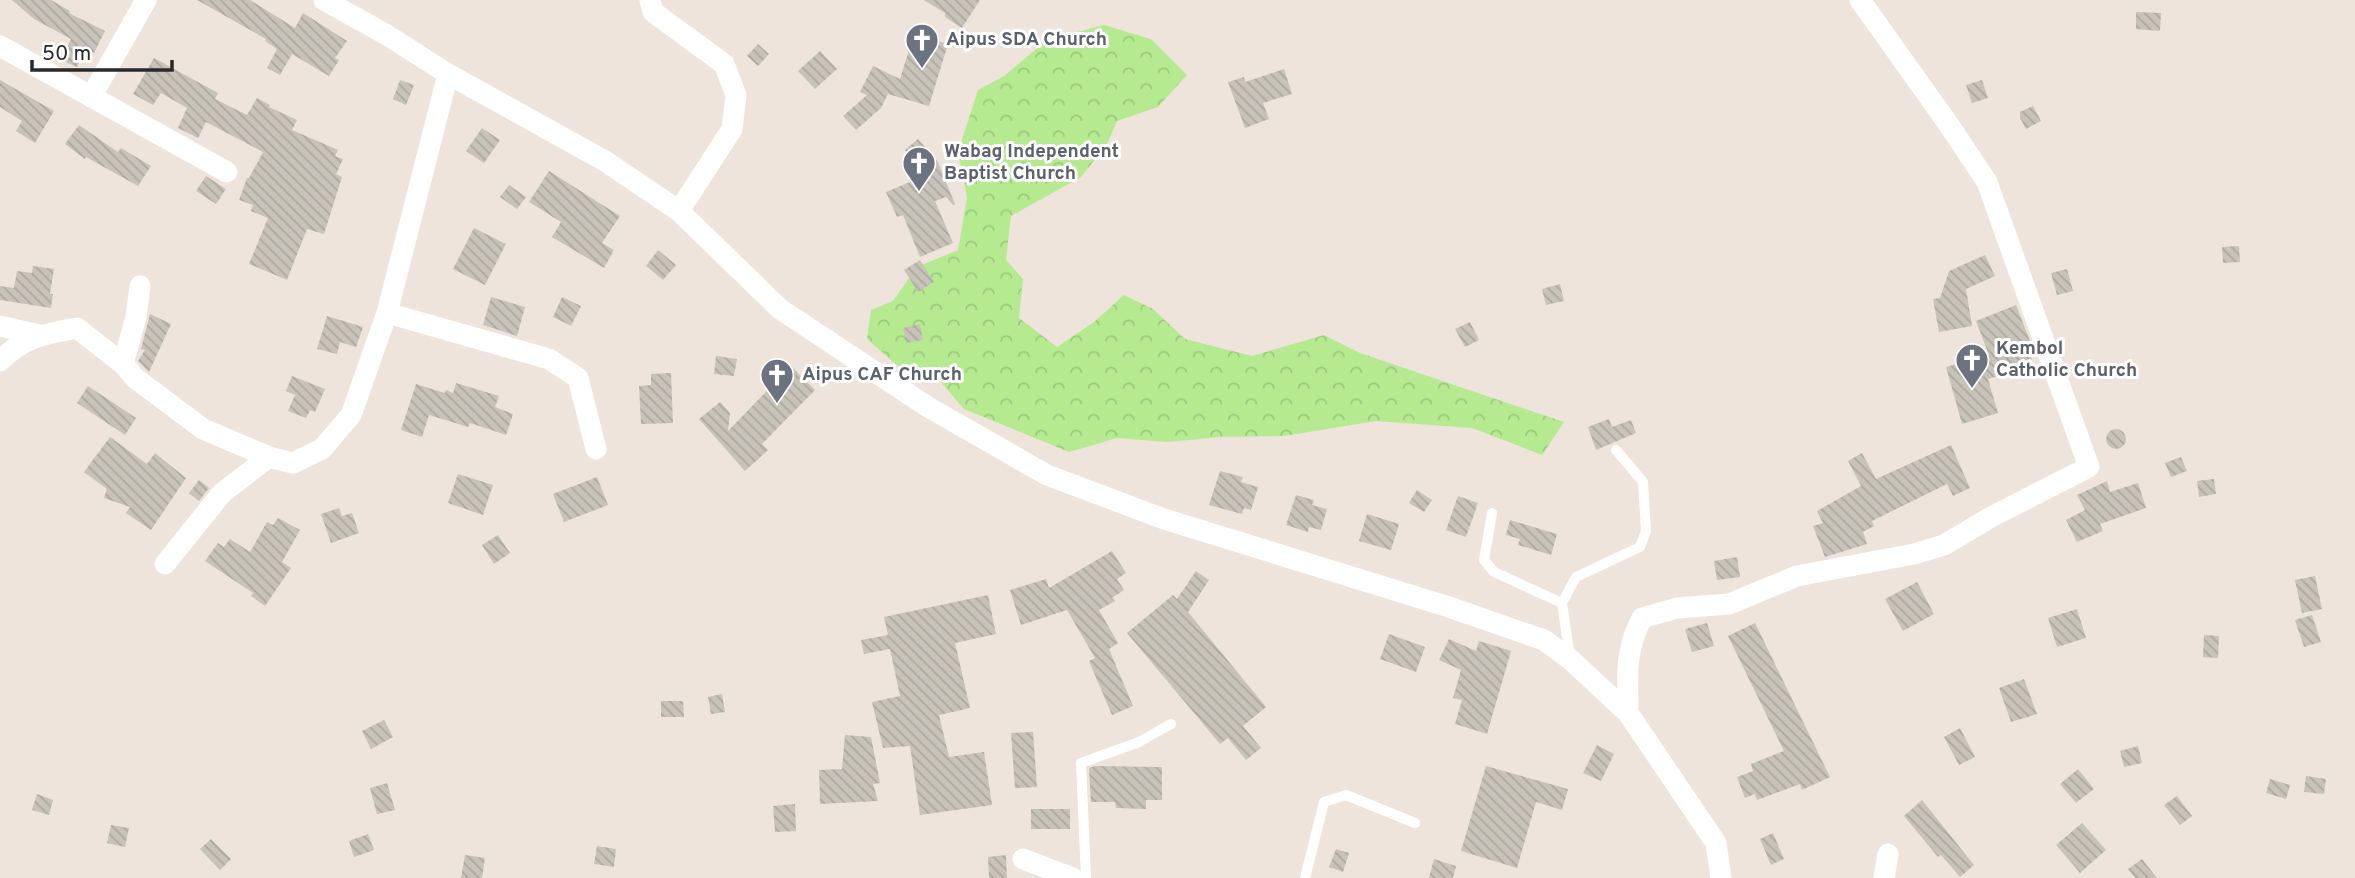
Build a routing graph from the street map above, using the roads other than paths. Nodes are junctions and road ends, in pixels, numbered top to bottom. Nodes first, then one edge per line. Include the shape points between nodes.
1 (146, 0) edge
2 (324, 0) edge
3 (650, 0) edge
4 (1860, 0) edge
5 (0, 46) edge
6 (448, 74) junction
7 (91, 97) junction
8 (227, 172) dead end
9 (679, 211) junction
10 (140, 286) dead end
11 (387, 313) junction
12 (0, 326) edge
13 (39, 335) junction
14 (0, 361) edge
15 (124, 364) junction
16 (596, 449) dead end
17 (1616, 450) dead end
18 (269, 457) junction
19 (1492, 513) dead end
20 (165, 564) dead end
21 (1562, 603) junction
22 (1571, 660) junction
23 (1629, 713) junction
24 (1171, 724) dead end
25 (1415, 823) dead end
26 (1888, 855) dead end
27 (1023, 859) dead end
28 (1073, 878) edge
29 (1086, 878) edge
30 (1305, 878) edge
31 (1721, 878) edge
32 (1884, 878) edge

1 - 7 street
2 - 6 street
3 - 9 street via 653,12 724,64 736,96 733,129
4 - 23 street via 1986,182 2089,467 1944,545 1797,576 1729,604 1677,608 1642,618 1631,639
5 - 7 street
6 - 9 street via 605,161
6 - 11 street
7 - 8 street
9 - 22 street via 780,309 928,407 1048,475 1164,519 1544,640
10 - 15 street
11 - 16 street via 549,359 578,378
11 - 18 street via 351,415 322,449 293,463
12 - 13 street
13 - 14 street via 15,346
13 - 15 street via 77,328
15 - 18 street via 135,378 203,429
17 - 21 lane via 1643,482 1646,531 1640,547 1576,577
18 - 20 street via 222,493
19 - 21 lane via 1484,560 1494,572
21 - 22 lane
22 - 23 street
23 - 31 street via 1716,843
24 - 29 lane via 1139,742 1081,763
25 - 30 lane via 1346,795 1324,802
26 - 32 street
27 - 28 street

